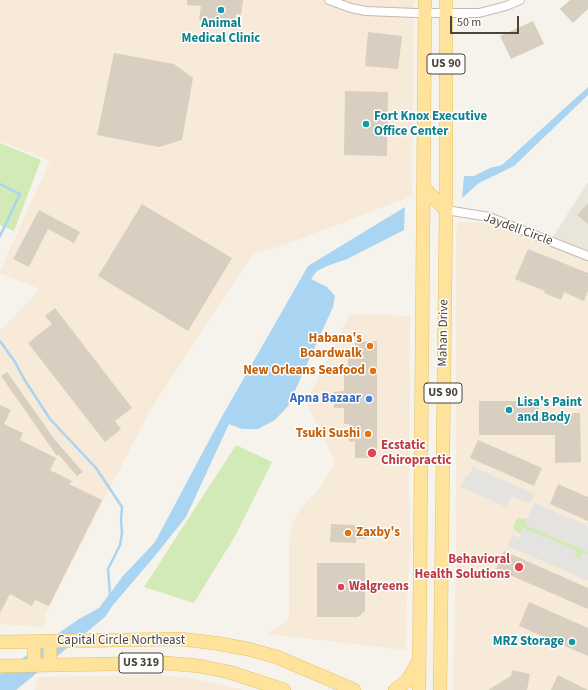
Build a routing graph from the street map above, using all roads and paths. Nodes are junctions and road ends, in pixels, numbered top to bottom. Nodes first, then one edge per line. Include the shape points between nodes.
1 (329, 0) edge
2 (520, 0) edge
3 (425, 6) edge
4 (446, 6) edge
5 (446, 173) junction
6 (423, 187) junction
7 (446, 210) junction
8 (588, 256) edge
9 (421, 501) junction
10 (442, 501) junction
11 (50, 641) junction
12 (0, 642) edge
13 (34, 642) junction
14 (419, 660) junction
15 (50, 664) junction
16 (34, 665) junction
17 (0, 666) edge
18 (284, 690) edge
19 (354, 690) edge
20 (395, 690) edge
21 (418, 690) edge
22 (440, 690) edge

1 - 3 street via 366,11
2 - 4 street via 479,13
3 - 4 street
3 - 6 main road, Mahan Drive / US 90
4 - 5 main road, Mahan Drive / US 90
5 - 6 main road
5 - 7 main road, Mahan Drive / US 90
6 - 7 main road
6 - 9 main road, Mahan Drive / US 90
7 - 8 street, Jaydell Circle via 489,217
7 - 10 main road, Mahan Drive / US 90
9 - 10 main road
9 - 14 main road, Mahan Drive / US 90
10 - 22 main road, Mahan Drive / US 90
11 - 13 main road, Capital Circle Northeast / US 319
11 - 15 main road
11 - 19 main road, Capital Circle Northeast / US 319 via 180,639 215,643 277,658
12 - 13 main road, Capital Circle Northeast / US 319
13 - 16 main road
14 - 20 main road via 407,681
14 - 21 main road, Mahan Drive / US 90
15 - 16 main road, Capital Circle Northeast / US 319
15 - 18 main road, Capital Circle Northeast / US 319 via 166,662 229,672
16 - 17 main road, Capital Circle Northeast / US 319

